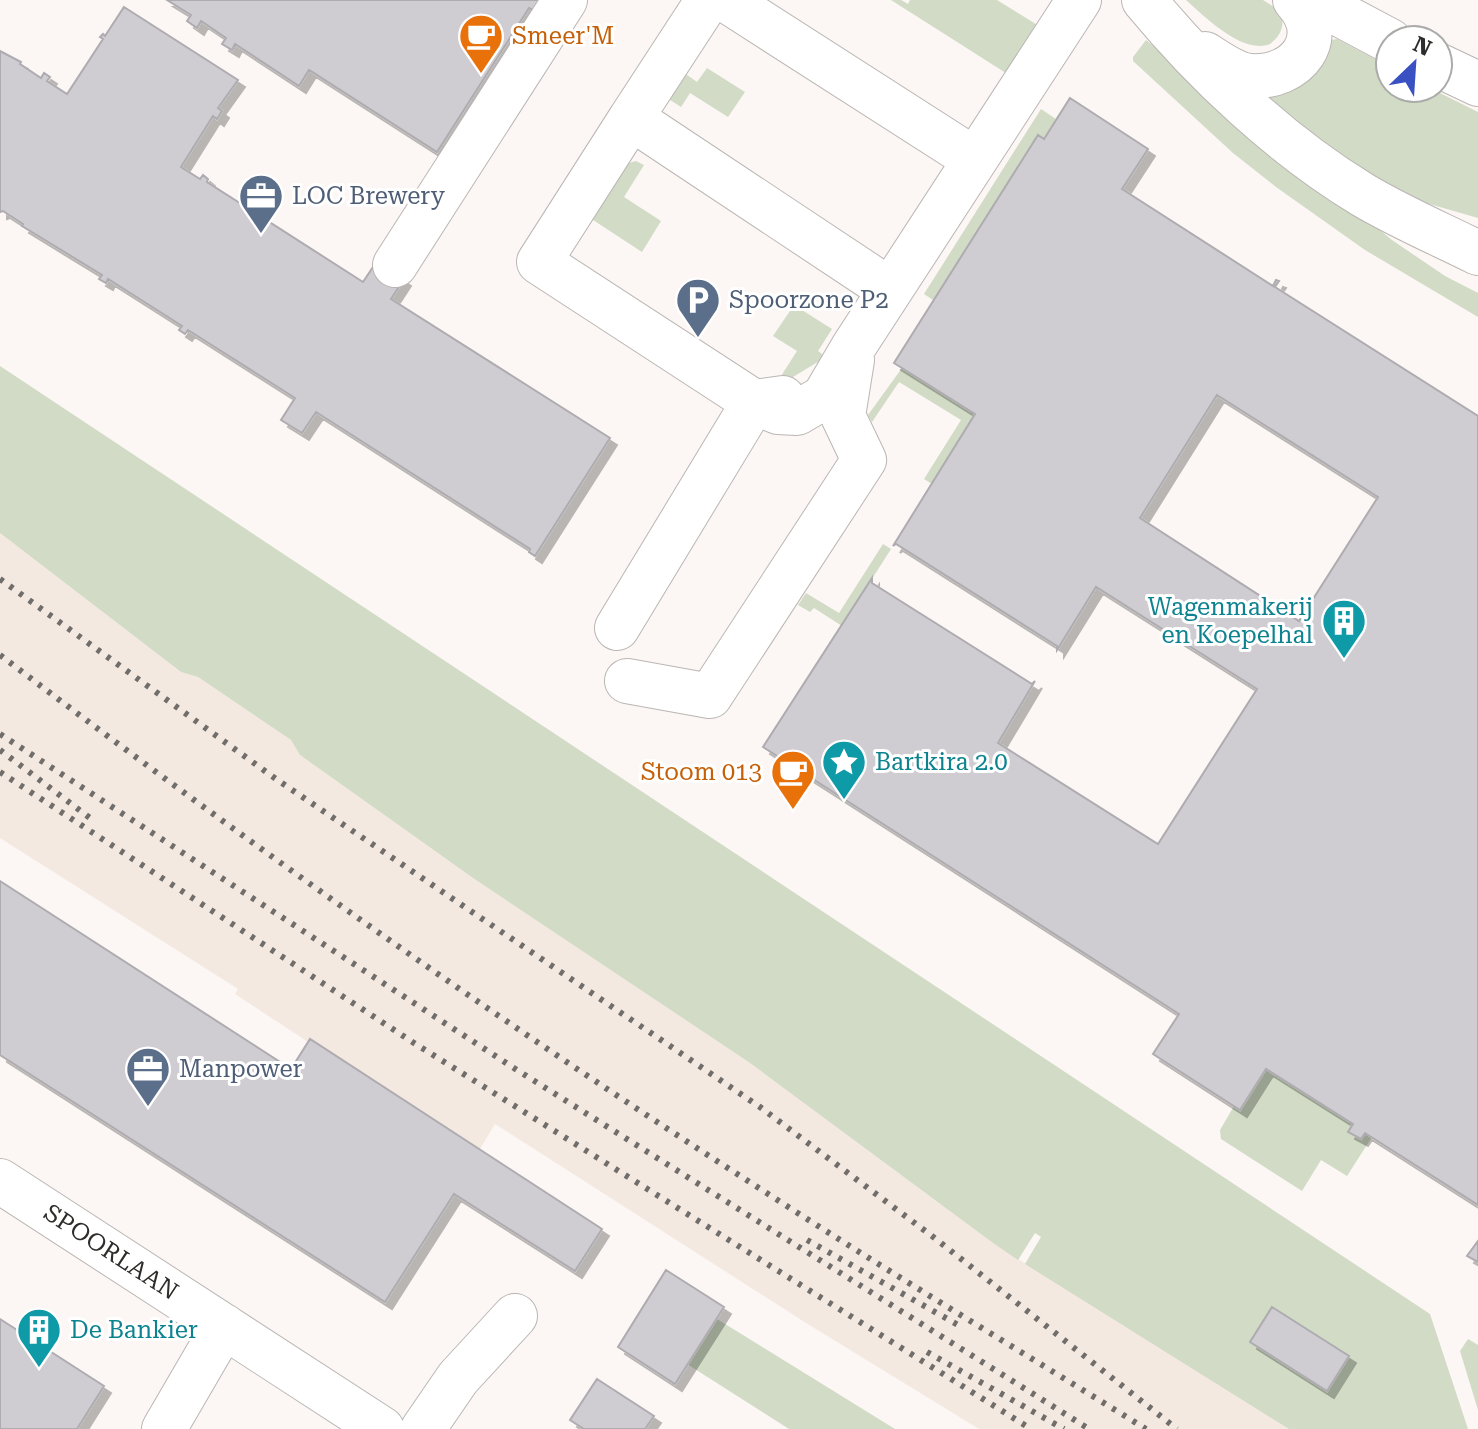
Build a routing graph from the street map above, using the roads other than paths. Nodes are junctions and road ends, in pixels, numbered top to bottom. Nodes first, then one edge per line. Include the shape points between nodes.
1 (565, 0) edge
2 (708, 0) edge
3 (726, 0) edge
4 (1079, 0) edge
5 (1295, 0) edge
6 (1313, 0) edge
7 (1157, 15) edge
8 (1374, 32) edge
9 (1454, 73) edge
10 (1478, 84) edge
11 (631, 118) junction
12 (974, 159) junction
13 (1478, 253) edge
14 (395, 265) dead end
15 (890, 290) junction
16 (845, 360) junction
17 (754, 402) junction
18 (617, 628) dead end
19 (627, 681) dead end
20 (0, 1181) edge
21 (515, 1316) dead end
22 (224, 1326) junction
23 (164, 1429) edge
24 (382, 1429) edge
25 (423, 1429) edge

1 - 14 street
2 - 11 street
3 - 12 street
4 - 12 street
5 - 7 street via 1306,11 1310,26 1305,51 1283,72 1247,76 1215,61
6 - 8 street
7 - 13 street via 1302,155 1364,195
9 - 10 street
11 - 15 street
11 - 17 street via 539,262
12 - 15 street
15 - 16 street
16 - 17 street via 824,397 797,413
16 - 19 street via 843,416 864,460 710,696
17 - 18 street
20 - 22 street, SPOORLAAN
21 - 25 street via 458,1378
22 - 23 street
22 - 24 street, SPOORLAAN

